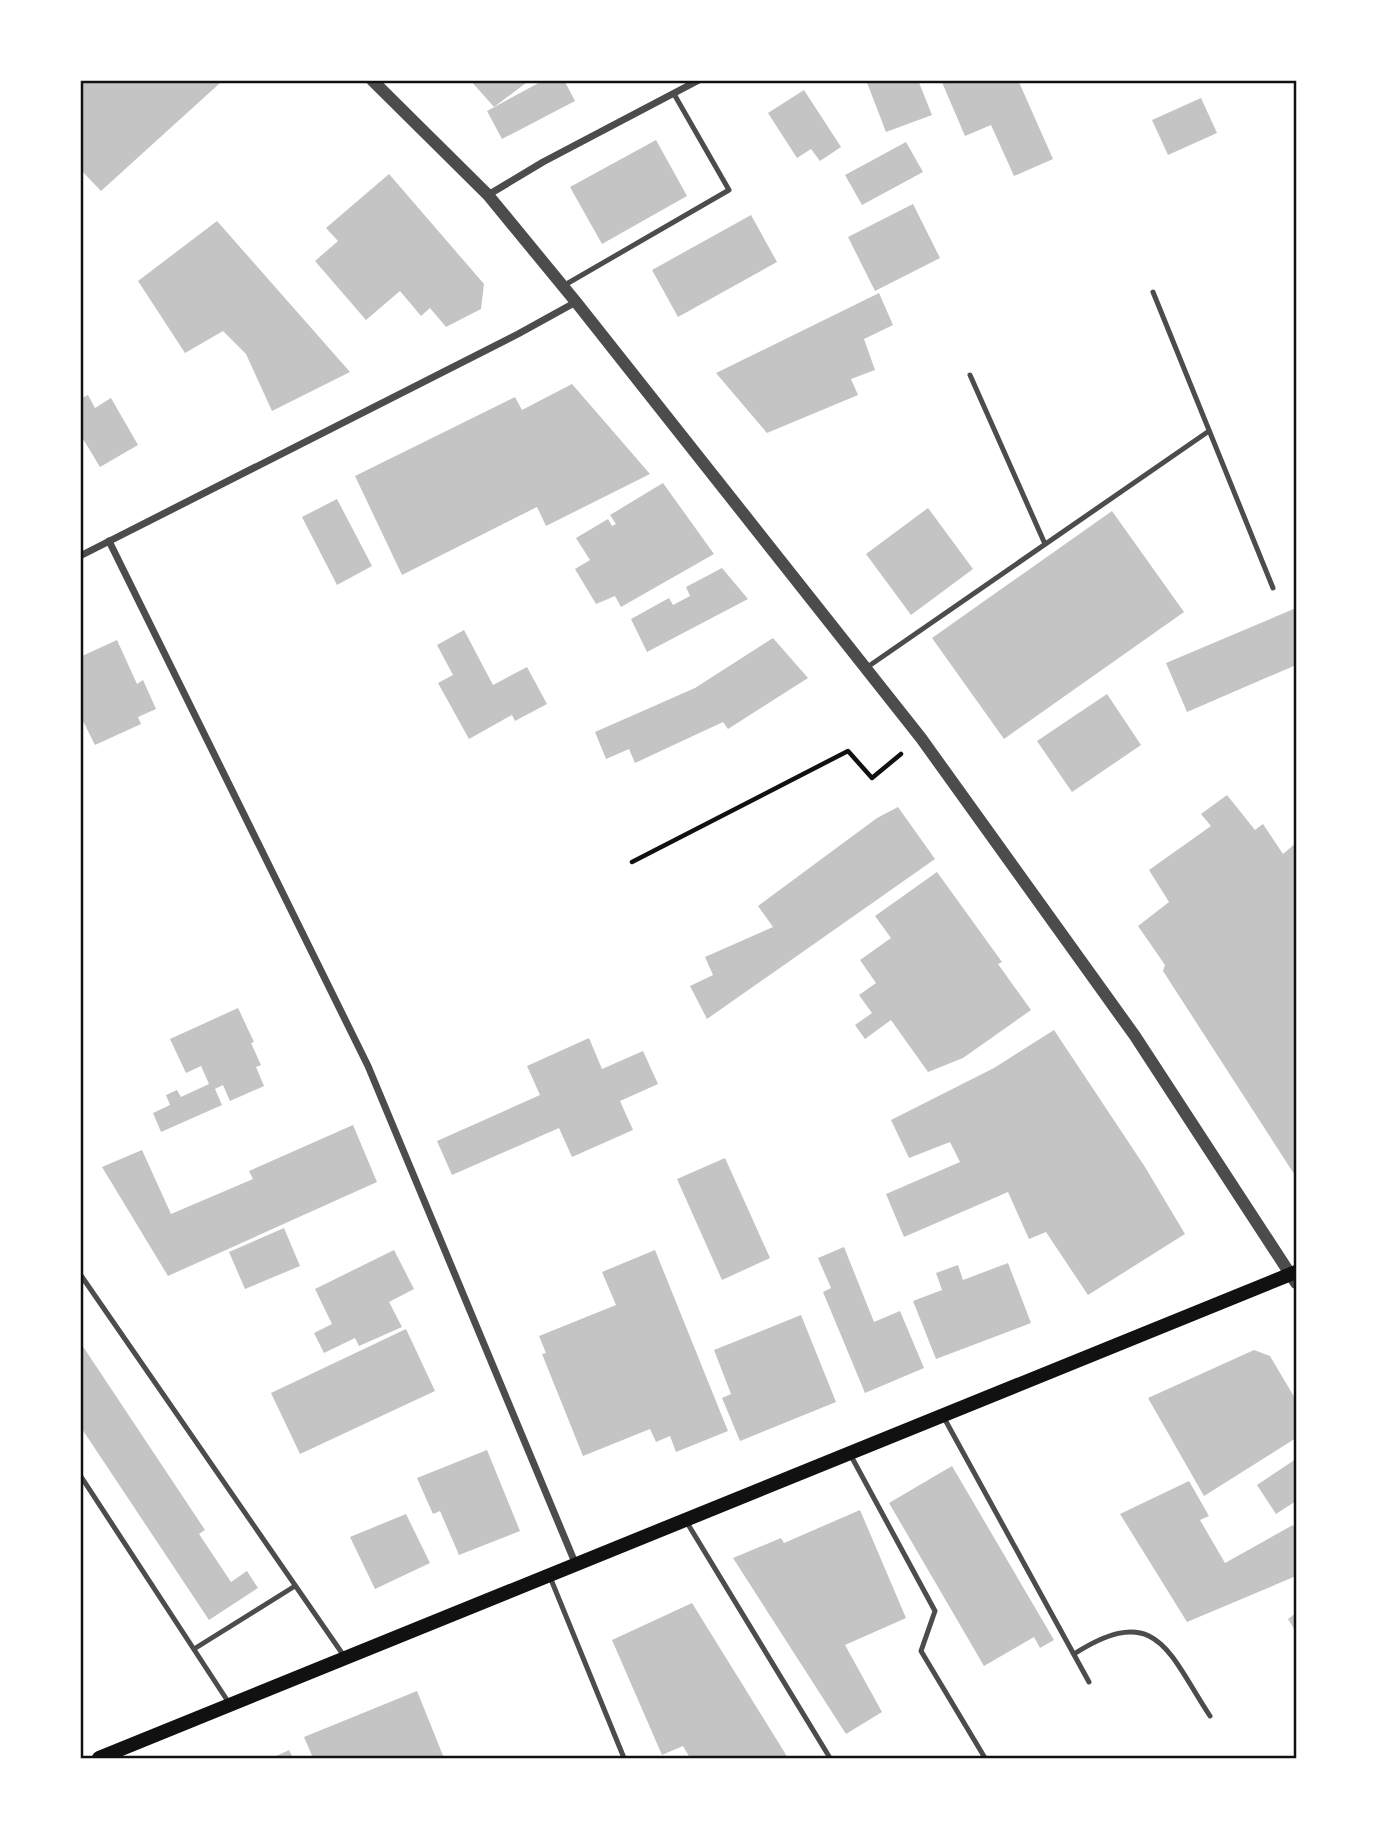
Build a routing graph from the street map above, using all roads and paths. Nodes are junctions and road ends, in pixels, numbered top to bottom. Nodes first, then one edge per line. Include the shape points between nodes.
1 (372, 80) edge
2 (699, 80) edge
3 (674, 94) junction
4 (488, 195) junction
5 (563, 286) junction
6 (1153, 292) dead end
7 (576, 302) junction
8 (970, 375) dead end
9 (1209, 430) junction
10 (108, 541) junction
11 (1045, 544) junction
12 (80, 556) edge
13 (1273, 588) dead end
14 (866, 668) junction
15 (921, 738) junction
16 (632, 862) dead end
17 (80, 1274) edge
18 (1295, 1276) edge
19 (943, 1416) junction
20 (850, 1454) junction
21 (80, 1475) edge
22 (686, 1521) junction
23 (576, 1565) junction
24 (550, 1576) junction
25 (295, 1586) junction
26 (194, 1649) junction
27 (1074, 1654) junction
28 (345, 1659) junction
29 (1089, 1682) dead end
30 (231, 1705) junction
31 (1210, 1716) dead end
32 (99, 1759) edge
33 (624, 1759) edge
34 (830, 1759) edge
35 (985, 1759) edge

1 - 4 street
2 - 3 street
3 - 4 street
3 - 5 lane via 729,190
4 - 5 street
5 - 7 street
6 - 9 lane
7 - 10 street
7 - 14 street
8 - 11 lane
9 - 11 lane
9 - 13 lane
10 - 12 street
10 - 23 street via 368,1066
11 - 14 lane
14 - 15 street
15 - 16 path via 872,778 848,751
15 - 18 street via 1135,1035
17 - 25 lane
18 - 19 main road
19 - 20 main road
19 - 27 lane
20 - 22 main road
20 - 35 lane via 935,1611 921,1651
21 - 26 lane
22 - 23 main road
22 - 34 lane
23 - 24 main road
24 - 28 main road
24 - 33 lane
25 - 26 lane
25 - 28 lane
26 - 30 lane
27 - 29 lane
27 - 31 lane via 1122,1632 1139,1631 1154,1637
28 - 30 main road
30 - 32 main road

